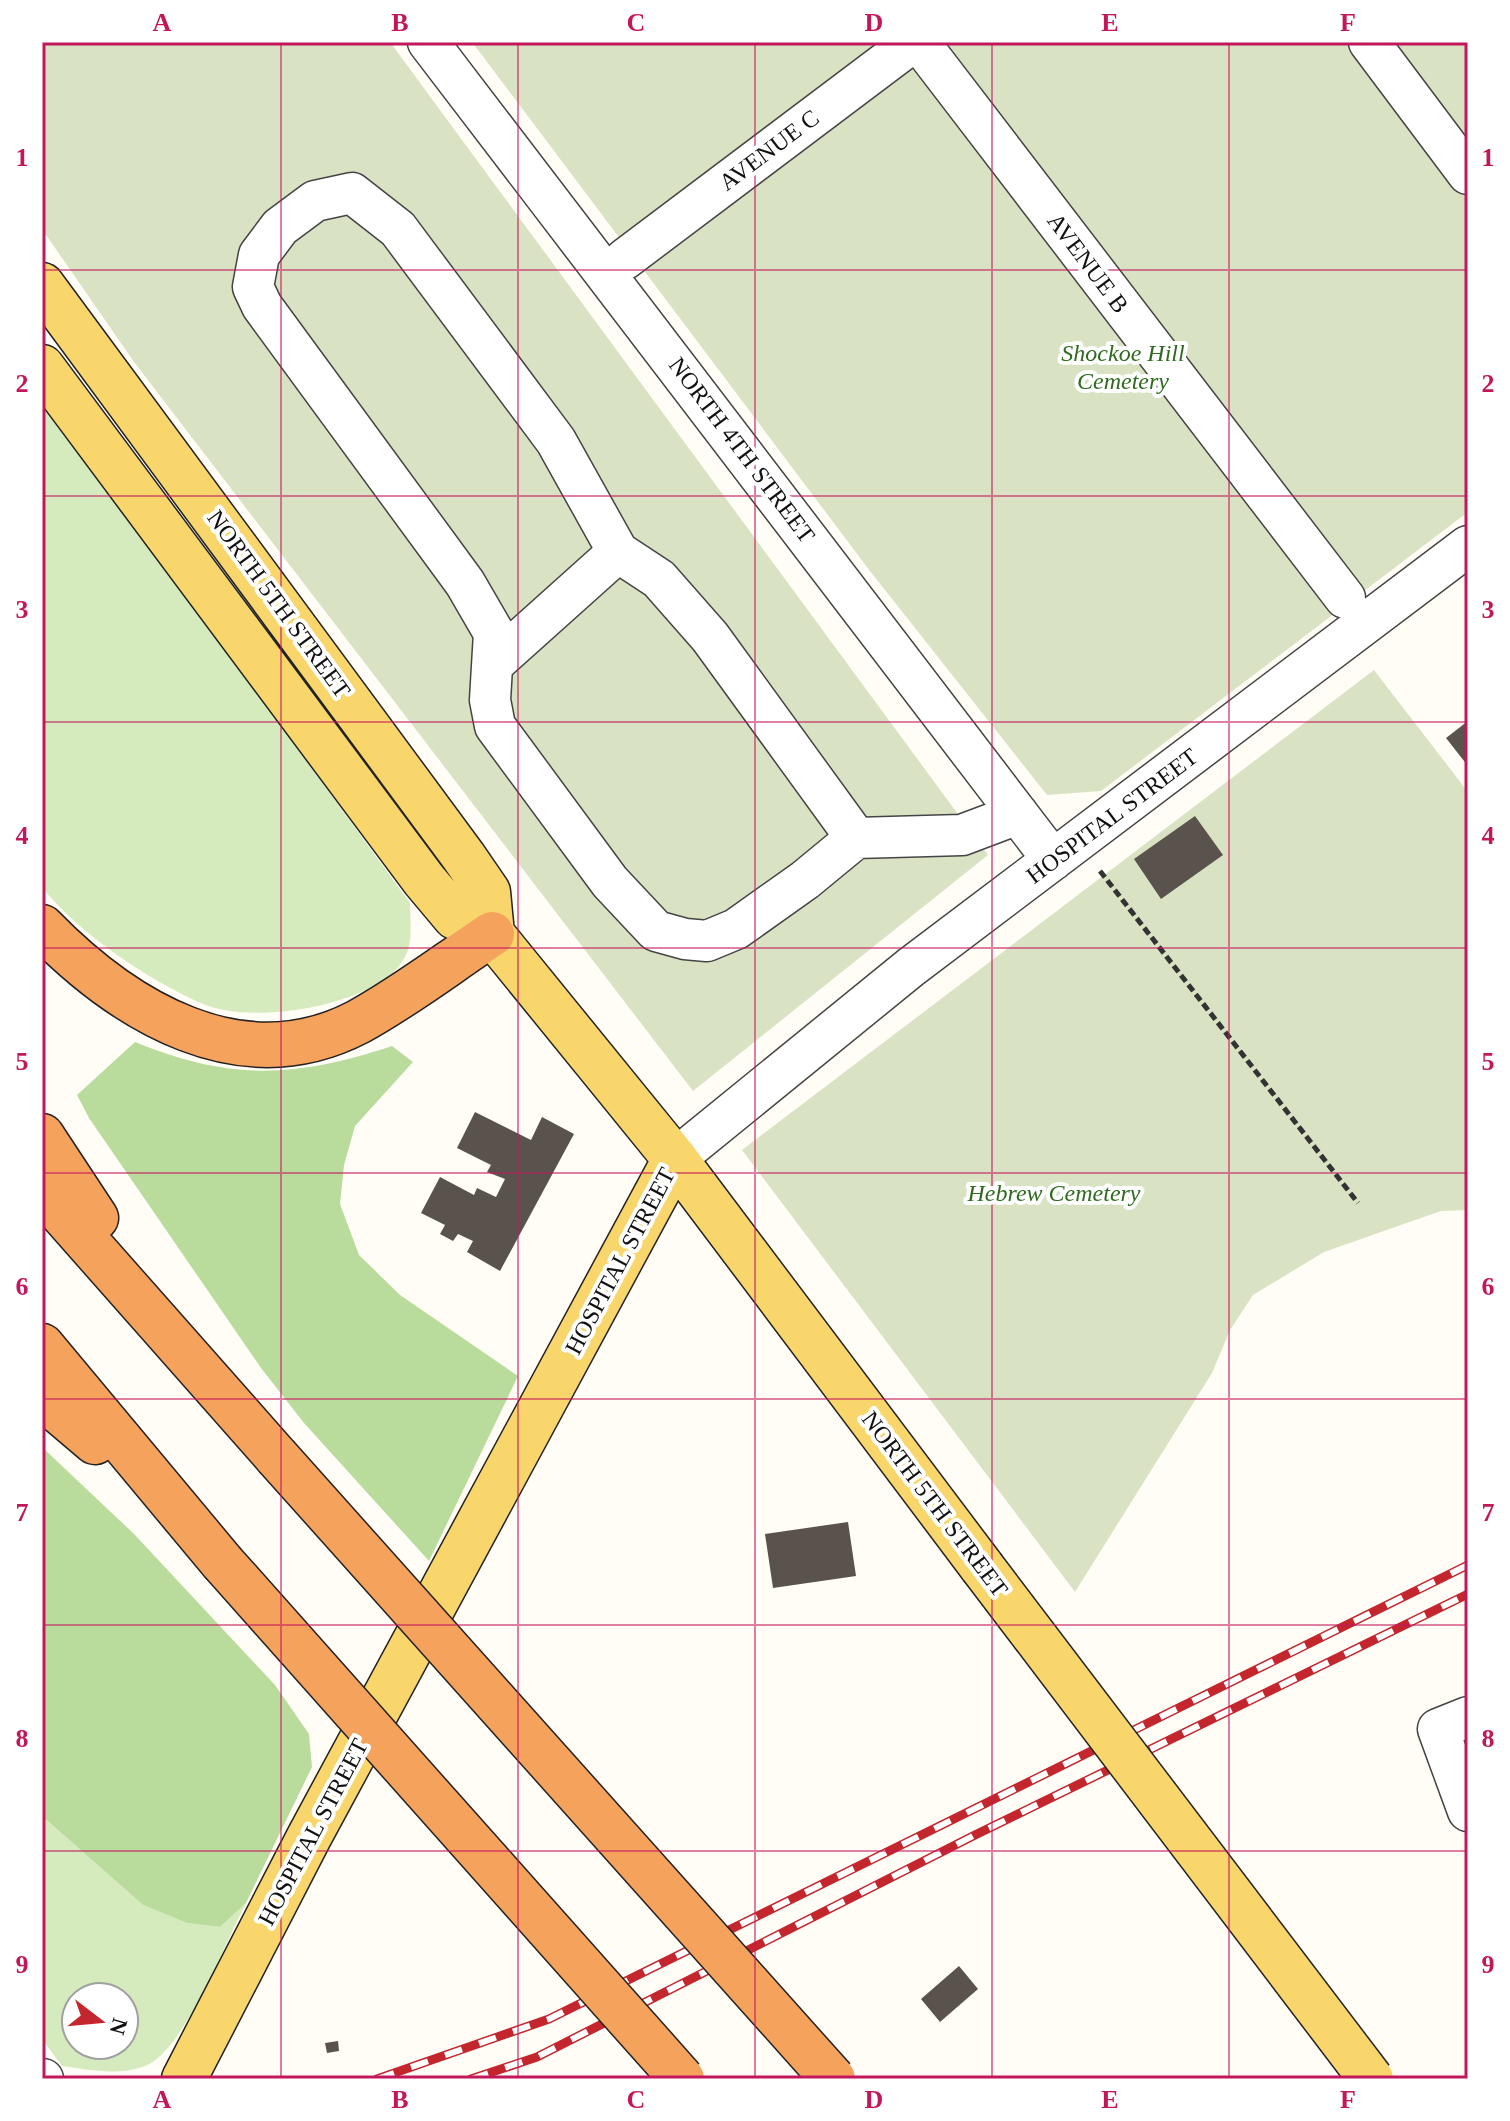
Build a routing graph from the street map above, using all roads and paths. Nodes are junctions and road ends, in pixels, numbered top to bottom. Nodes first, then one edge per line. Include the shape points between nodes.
1 (428, 42) edge
2 (913, 42) edge
3 (919, 42) edge
4 (1369, 42) edge
5 (1468, 174) edge
6 (625, 259) dead end
7 (42, 285) edge
8 (42, 367) edge
9 (1468, 546) edge
10 (618, 552) junction
11 (1345, 598) dead end
12 (493, 664) junction
13 (1018, 814) junction
14 (856, 838) junction
15 (1066, 851) junction
16 (42, 927) edge
17 (492, 934) junction
18 (42, 1136) edge
19 (675, 1159) junction
20 (42, 1191) edge
21 (1358, 1203) dead end
22 (42, 1346) edge
23 (181, 1346) junction
24 (42, 1397) edge
25 (222, 1562) junction
26 (1468, 1717) edge
27 (1468, 1811) edge
28 (184, 2079) edge
29 (682, 2079) edge
30 (833, 2079) edge
31 (1371, 2079) edge

1 - 13 street, NORTH 4TH STREET
2 - 6 street, AVENUE C
3 - 11 street, AVENUE B
4 - 5 street
7 - 17 main road, NORTH 5TH STREET via 480,880 488,892
8 - 17 main road, NORTH 5TH STREET via 424,880 455,917
9 - 15 street, HOSPITAL STREET
10 - 12 street
10 - 12 street via 556,441 398,229 352,193 315,201 280,227 259,255 253,287 262,306 465,583 494,633
10 - 14 street via 659,579 710,637
12 - 14 street via 490,700 495,726 610,882 656,931 707,941 736,929
13 - 14 street via 962,835
13 - 15 street, NORTH 4TH STREET
15 - 19 street, HOSPITAL STREET via 911,967
15 - 21 path
16 - 17 highway via 73,959 175,1026 228,1043 256,1045 306,1042 358,1021
17 - 19 main road, NORTH 5TH STREET
18 - 23 highway
19 - 28 main road, HOSPITAL STREET
19 - 31 main road, NORTH 5TH STREET, bridge
20 - 23 highway
22 - 25 highway
23 - 30 highway, bridge
24 - 25 highway
25 - 29 highway, bridge
26 - 27 street via 1438,1729

